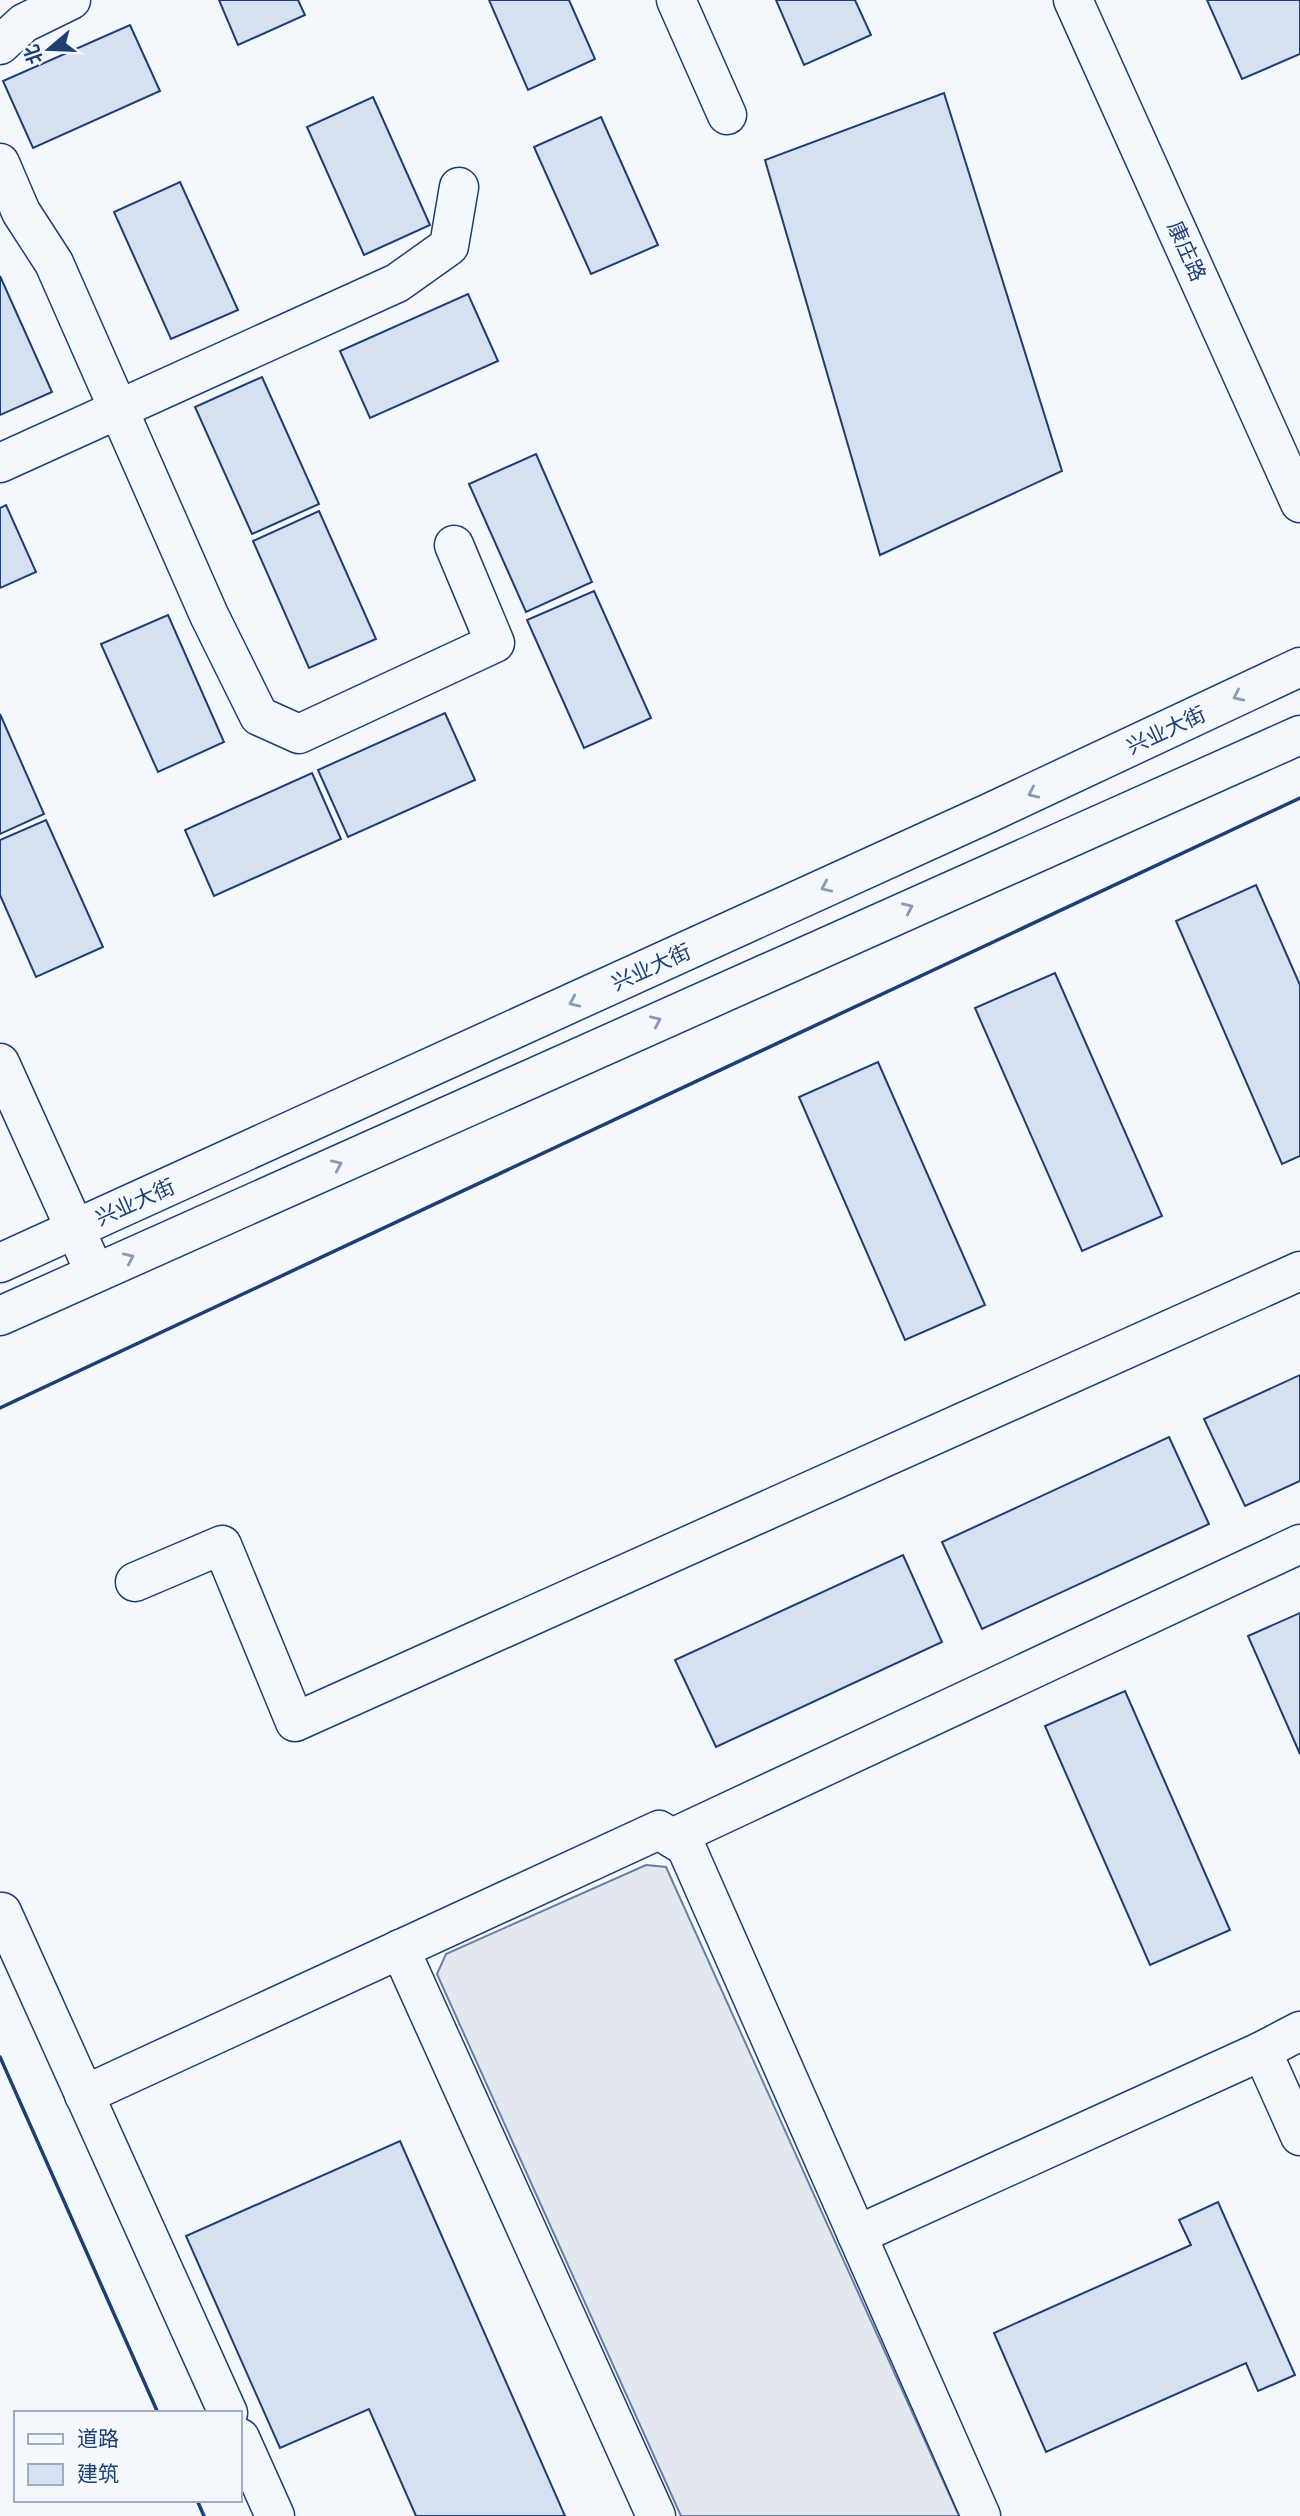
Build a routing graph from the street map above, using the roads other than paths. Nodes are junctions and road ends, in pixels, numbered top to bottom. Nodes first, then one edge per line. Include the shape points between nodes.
1 (71, 0) edge
2 (677, 0) edge
3 (1073, 0) edge
4 (0, 45) edge
5 (727, 115) dead end
6 (0, 163) edge
7 (459, 187) dead end
8 (120, 410) junction
9 (0, 463) edge
10 (1300, 503) edge
11 (454, 545) dead end
12 (1300, 667) edge
13 (1300, 735) edge
14 (0, 1063) edge
15 (74, 1229) junction
16 (0, 1263) edge
17 (1300, 1270) edge
18 (95, 1273) junction
19 (0, 1316) edge
20 (1300, 1545) edge
21 (135, 1582) dead end
22 (672, 1838) junction
23 (2, 1912) edge
24 (400, 1950) junction
25 (1300, 2031) edge
26 (1262, 2051) junction
27 (84, 2095) junction
28 (1300, 2136) edge
29 (857, 2235) junction
30 (227, 2411) edge
31 (242, 2442) edge
32 (275, 2516) edge
33 (656, 2516) edge
34 (981, 2516) edge

1 - 4 street via 24,23
2 - 5 street
3 - 10 street, 康庄路
6 - 8 street via 21,212 54,263
7 - 8 street via 449,246 397,283
8 - 9 street
8 - 11 street via 209,615 259,716 299,734 495,643
12 -> 15 street, 兴业大街
18 -> 13 street
14 - 15 street
15 - 16 street, 兴业大街
15 - 18 street
17 - 21 street via 295,1722 222,1545
18 - 19 street
20 - 22 street
22 - 24 street via 659,1830
22 - 29 street via 686,1847
23 - 27 street
24 - 27 street
24 - 33 street
25 - 26 street
26 - 28 street
26 - 29 street
27 - 30 street
29 - 34 street
31 - 32 street

